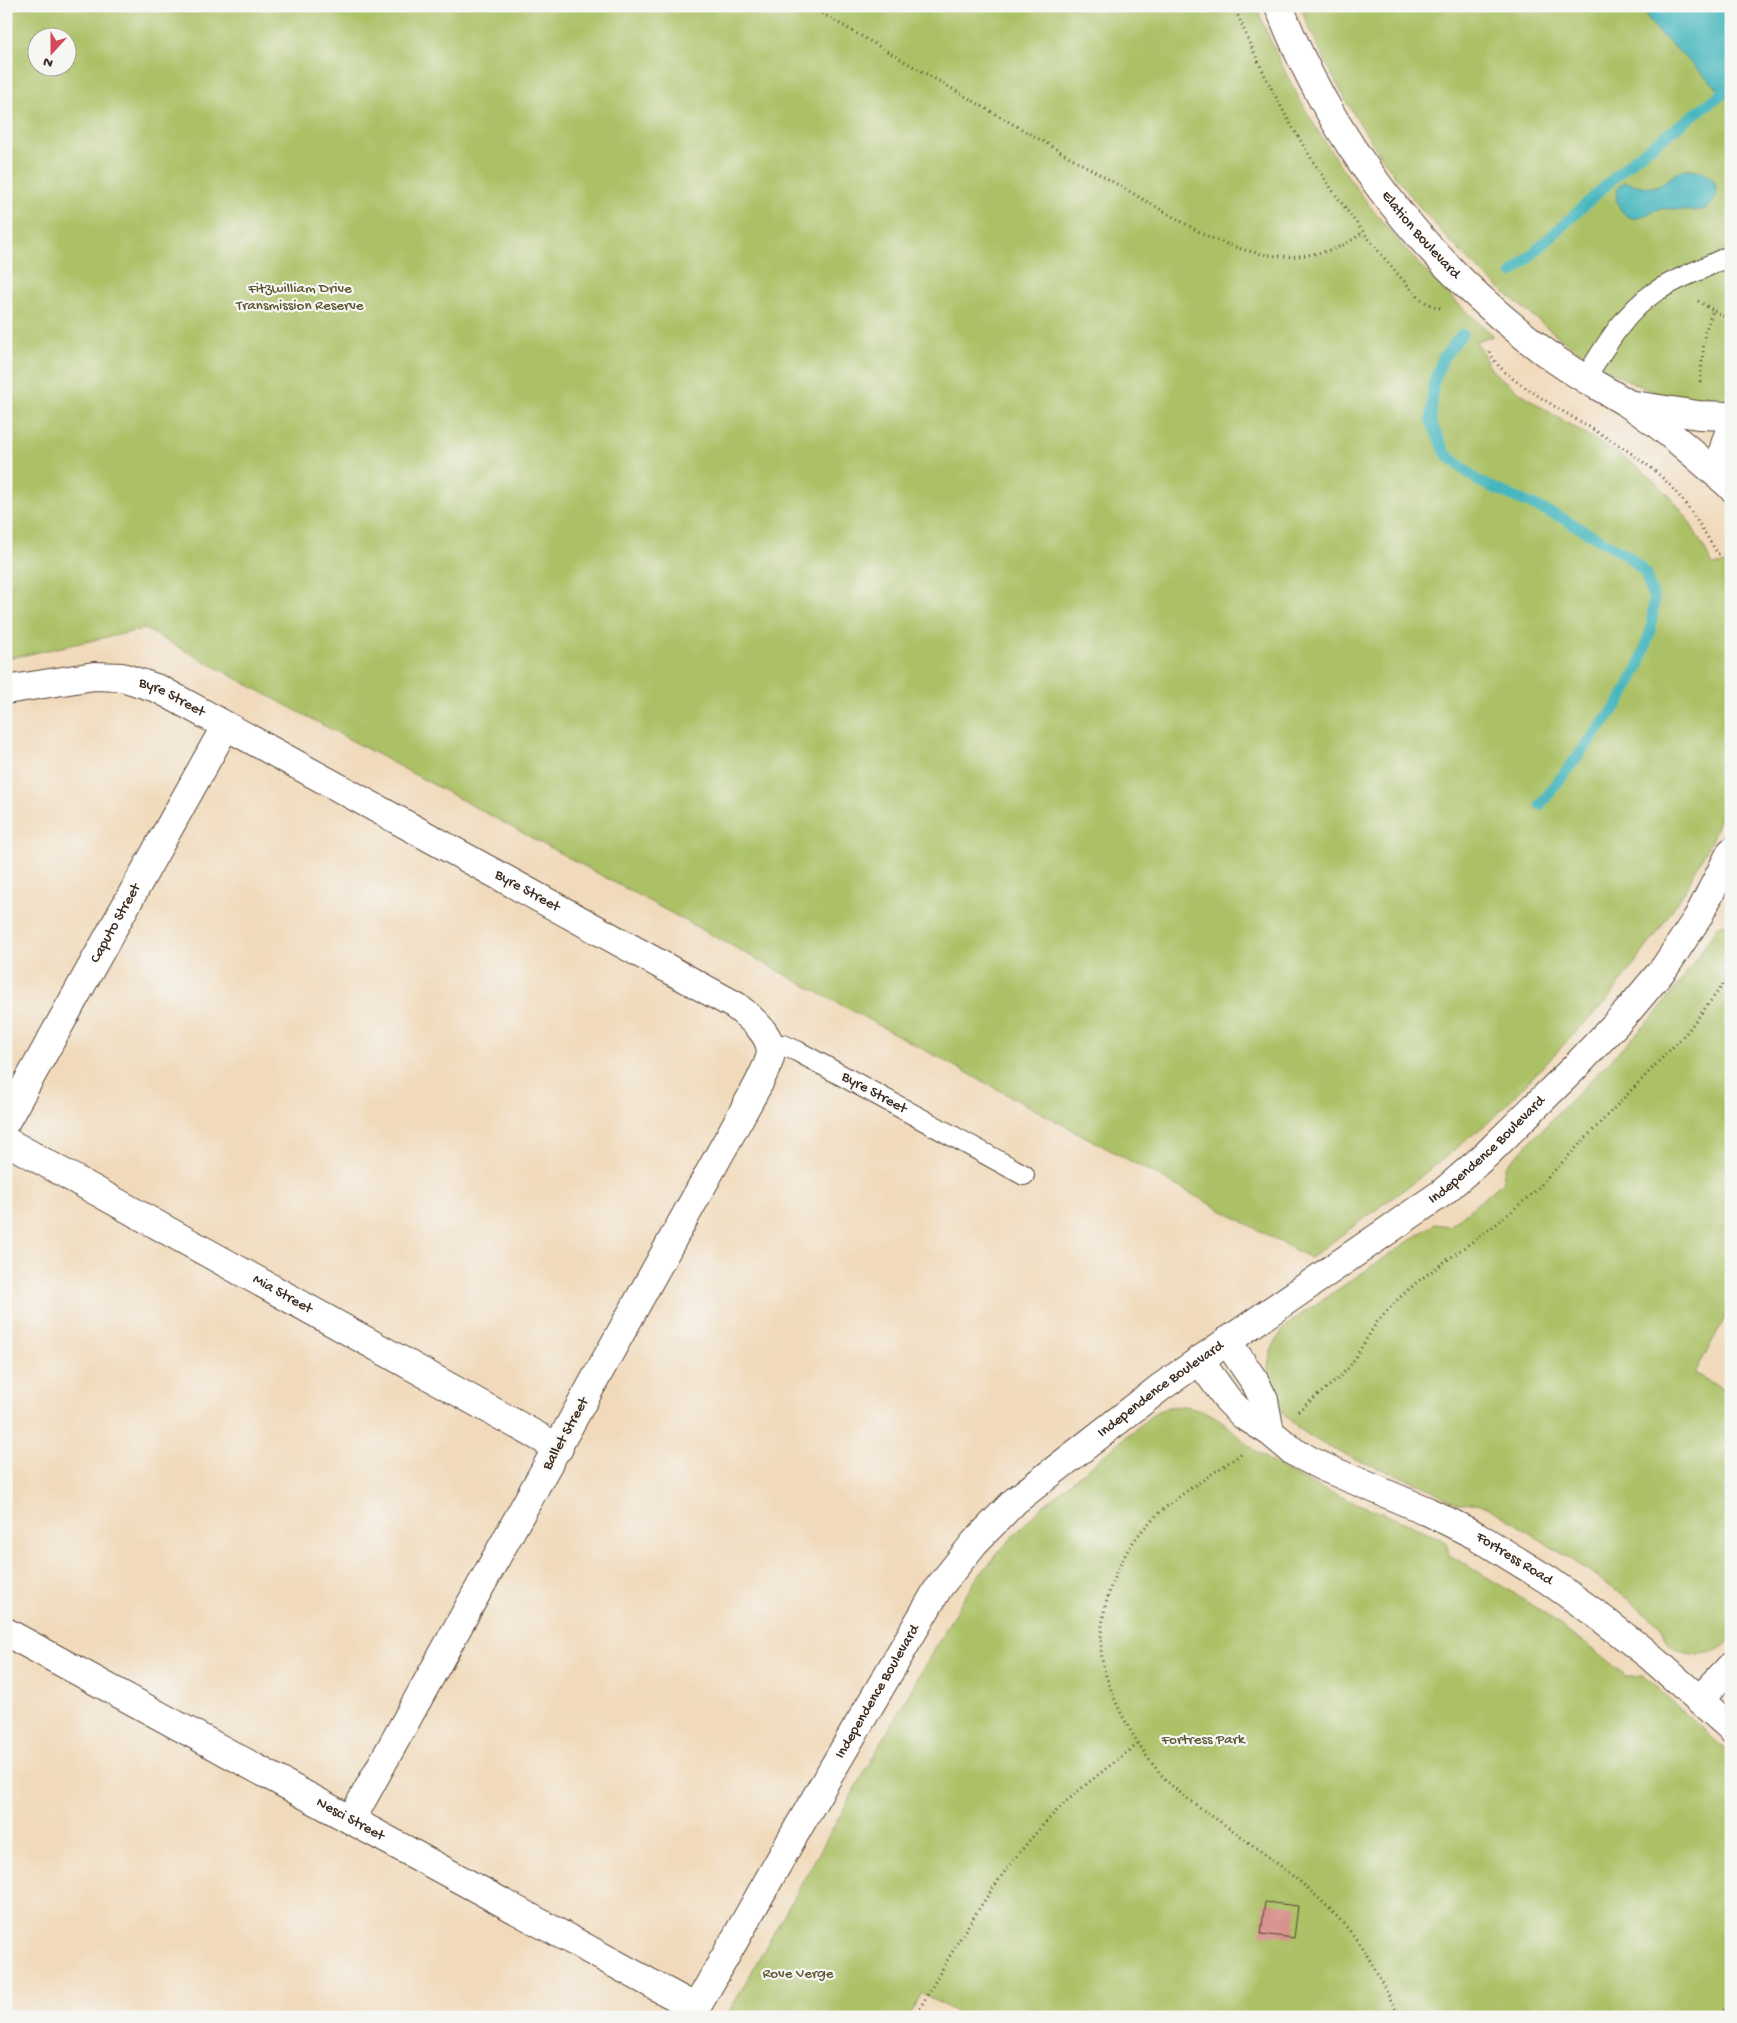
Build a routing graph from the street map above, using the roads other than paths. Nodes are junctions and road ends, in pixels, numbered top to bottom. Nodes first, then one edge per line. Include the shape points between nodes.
1 (1279, 6) edge
2 (1731, 255) edge
3 (1585, 379) junction
4 (1630, 404) junction
5 (1731, 416) edge
6 (1731, 430) edge
7 (1729, 485) edge
8 (6, 690) edge
9 (226, 727) junction
10 (1731, 852) edge
11 (770, 1044) junction
12 (6, 1121) edge
13 (6, 1141) edge
14 (1024, 1175) dead end
15 (1227, 1341) junction
16 (1199, 1360) junction
17 (1270, 1432) junction
18 (558, 1448) junction
19 (6, 1632) edge
20 (1731, 1666) edge
21 (1700, 1699) junction
22 (1731, 1728) edge
23 (351, 1820) junction
24 (694, 2012) edge

1 - 3 street, Elation Boulevard via 1308,73 1333,119 1405,220 1452,274 1529,340
2 - 3 lane via 1653,293 1628,316
3 - 4 street, Elation Boulevard
4 - 5 street, Elation Boulevard via 1698,415
4 - 7 street, Elation Boulevard via 1678,440
6 - 7 street via 1723,447 1722,465
8 - 9 street, Byre Street via 94,676 122,677 159,689
9 - 11 street, Byre Street via 736,1006 755,1022
9 - 12 street, Caputo Street
10 - 15 street, Independence Boulevard via 1698,917 1665,967 1622,1018 1488,1154 1442,1193
11 - 14 lane, Byre Street via 797,1051
11 - 18 street, Ballet Street via 770,1057 759,1083
13 - 18 street, Mia Street
15 - 16 street, Independence Boulevard
15 - 17 street via 1264,1400
16 - 17 street, Fortress Road via 1228,1400 1243,1415
16 - 24 street, Independence Boulevard via 1015,1500 939,1587
17 - 21 street, Fortress Road via 1294,1452 1477,1536 1548,1580 1651,1657
18 - 23 street, Ballet Street
19 - 23 street, Nesci Street
20 - 21 street
21 - 22 street, Fortress Road
23 - 24 street, Nesci Street

